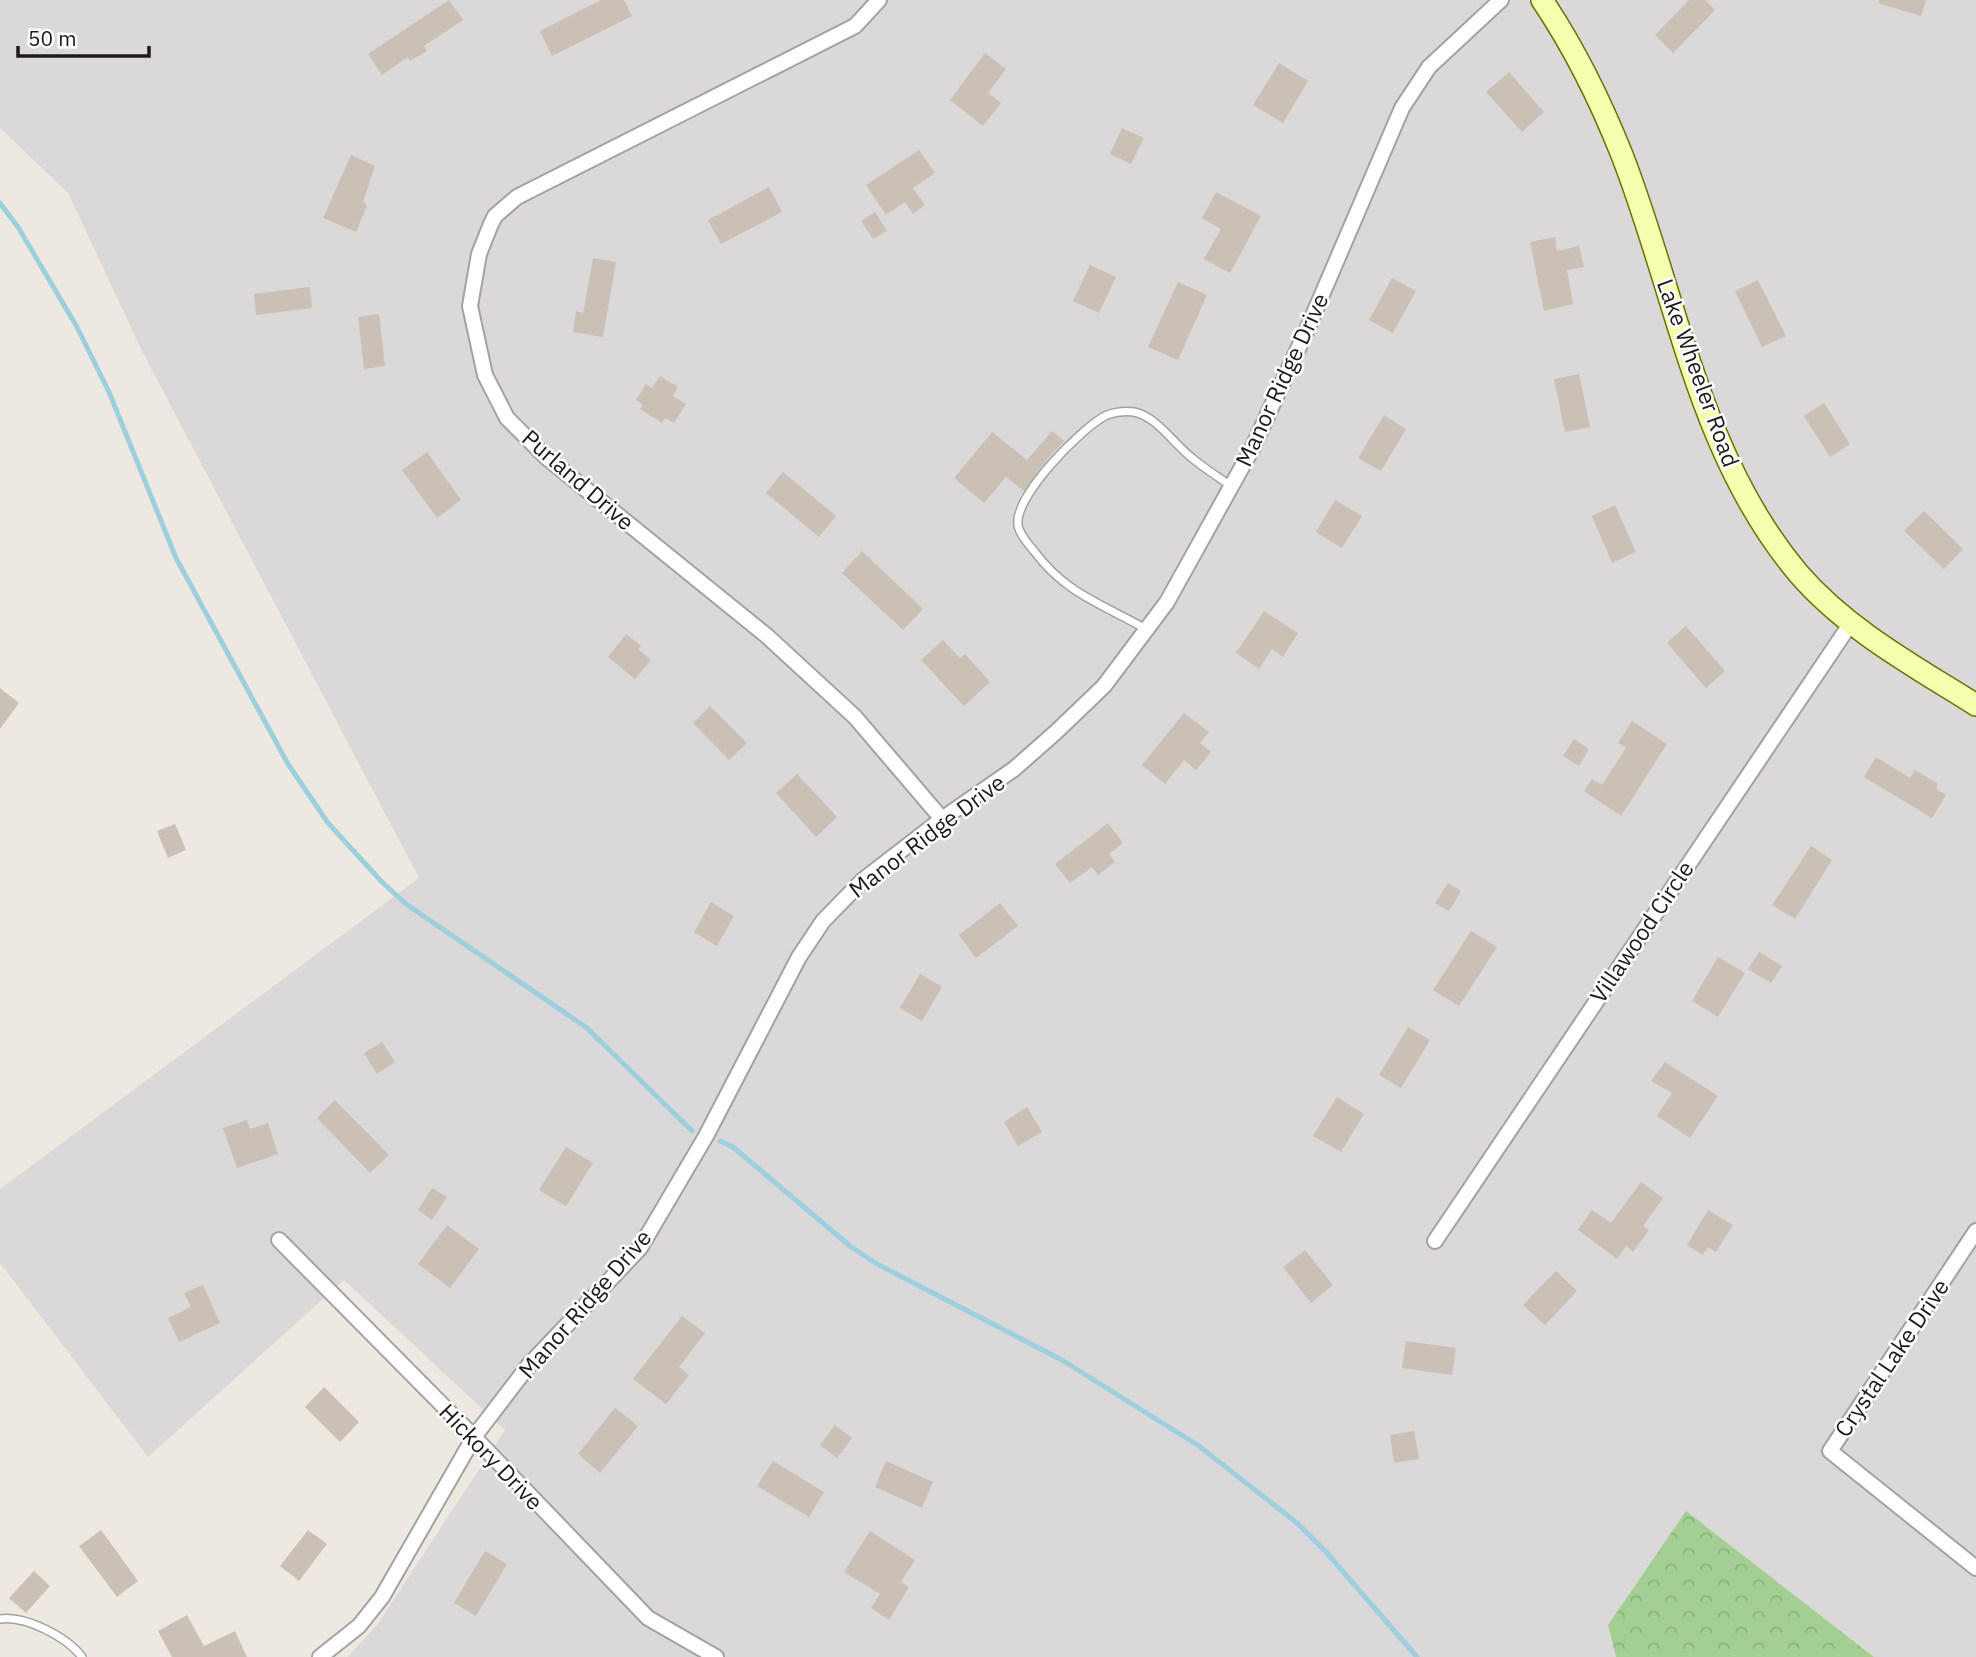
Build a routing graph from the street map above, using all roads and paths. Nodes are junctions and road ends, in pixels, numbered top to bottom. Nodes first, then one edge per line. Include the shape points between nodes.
1 (879, 0) edge
2 (1501, 0) edge
3 (1542, 0) edge
4 (1231, 486) junction
5 (1851, 623) junction
6 (1146, 629) junction
7 (1976, 705) edge
8 (942, 819) junction
9 (1976, 1231) edge
10 (279, 1240) dead end
11 (1435, 1241) dead end
12 (474, 1437) junction
13 (1976, 1567) edge
14 (0, 1619) edge
15 (82, 1657) edge
16 (320, 1657) edge
17 (716, 1657) edge

1 - 8 street, Purland Drive via 855,26 517,197 495,216 479,254 470,306 485,375 507,418 546,457 767,636 855,717
2 - 4 street, Manor Ridge Drive via 1429,67 1402,108 1309,326
3 - 5 street, Lake Wheeler Road via 1590,79 1623,157 1722,449 1750,505 1799,573
4 - 6 street, Manor Ridge Drive via 1167,602
4 - 6 lane via 1148,418 1124,411 1107,416 1080,437 1042,475 1024,502 1017,525 1043,563 1091,601
5 - 7 street, Lake Wheeler Road
5 - 11 street, Villawood Circle
6 - 8 street, Manor Ridge Drive via 1104,686 1056,732 1014,769
8 - 12 street, Manor Ridge Drive via 863,880 823,921 640,1248 529,1365
9 - 13 street, Crystal Lake Drive via 1830,1451
10 - 12 street, Hickory Drive
12 - 16 street, Manor Ridge Drive via 382,1597 359,1626
12 - 17 street, Hickory Drive via 648,1618
14 - 15 lane via 13,1617 42,1628

